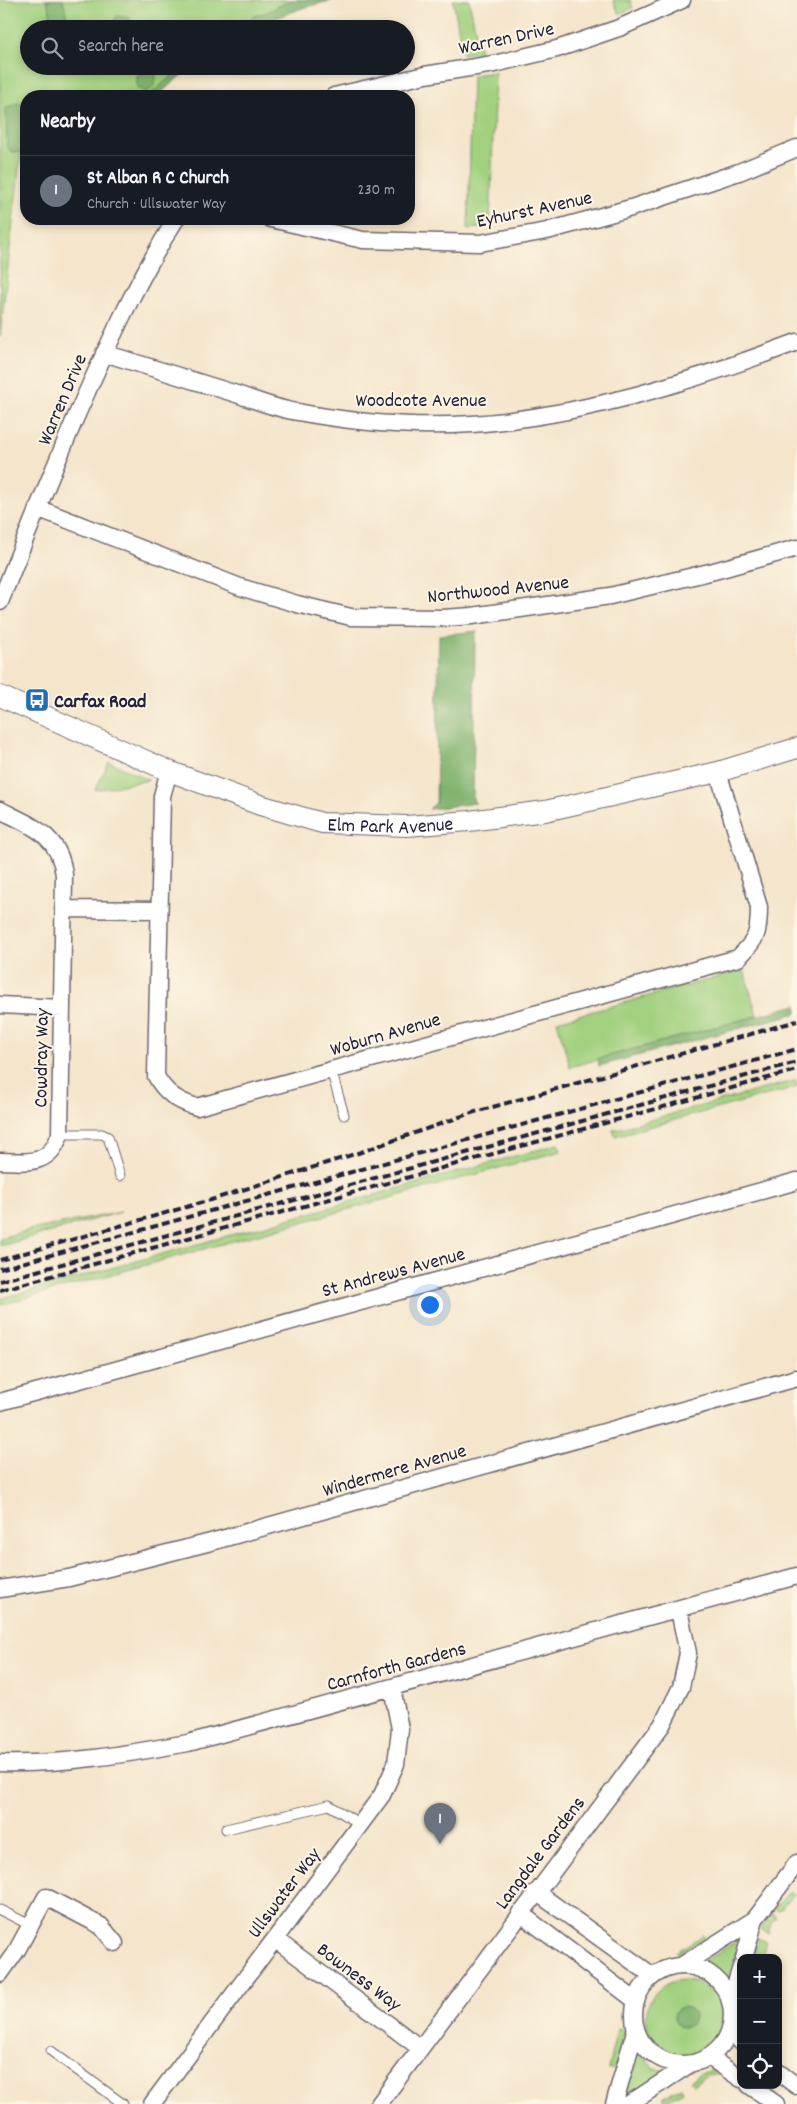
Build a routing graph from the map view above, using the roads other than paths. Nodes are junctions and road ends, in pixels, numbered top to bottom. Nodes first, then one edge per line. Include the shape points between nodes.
1 (682, 0) edge
2 (360, 90) edge
3 (797, 148) edge
4 (172, 225) edge
5 (297, 225) edge
6 (797, 342) edge
7 (104, 353) junction
8 (37, 508) junction
9 (797, 548) edge
10 (0, 602) edge
11 (0, 696) edge
12 (797, 748) edge
13 (169, 772) junction
14 (718, 772) junction
15 (0, 810) edge
16 (63, 909) junction
17 (159, 910) junction
18 (0, 1005) edge
19 (62, 1008) junction
20 (332, 1070) junction
21 (344, 1115) dead end
22 (60, 1134) junction
23 (0, 1161) edge
24 (120, 1176) dead end
25 (797, 1181) edge
26 (797, 1378) edge
27 (0, 1402) edge
28 (797, 1576) edge
29 (0, 1589) edge
30 (679, 1610) junction
31 (392, 1688) junction
32 (0, 1763) edge
33 (360, 1824) junction
34 (226, 1829) dead end
35 (797, 1863) edge
36 (536, 1892) junction
37 (0, 1910) edge
38 (520, 1913) junction
39 (755, 1919) junction
40 (30, 1926) junction
41 (275, 1939) junction
42 (115, 1943) dead end
43 (745, 1954) edge
44 (681, 1966) junction
45 (0, 1974) edge
46 (653, 1976) junction
47 (737, 1980) edge
48 (636, 2001) junction
49 (730, 2002) junction
50 (636, 2028) junction
51 (730, 2029) junction
52 (737, 2037) edge
53 (420, 2048) junction
54 (51, 2051) dead end
55 (709, 2057) junction
56 (690, 2064) junction
57 (782, 2075) edge
58 (737, 2076) edge
59 (797, 2086) edge
60 (755, 2089) edge
61 (123, 2104) edge
62 (152, 2104) edge
63 (379, 2104) edge
64 (614, 2104) edge
65 (629, 2104) edge
66 (776, 2104) edge

1 - 2 street, Warren Drive via 619,28 557,49
3 - 5 street, Eyhurst Avenue via 739,172 631,208 547,231 480,242 363,240
4 - 7 street, Warren Drive via 145,270
6 - 7 street, Woodcote Avenue via 640,394 560,412 472,424 346,420 289,410
7 - 8 street, Warren Drive
8 - 9 street, Northwood Avenue via 240,587 351,617 472,616 610,596
8 - 10 street, Warren Drive
11 - 13 street, Elm Park Avenue
12 - 14 street, Elm Park Avenue
13 - 14 street, Elm Park Avenue via 260,805 322,822 407,826 545,811
13 - 17 street, Woburn Avenue via 162,796
14 - 20 street, Woburn Avenue via 759,907 759,928 752,944 738,958
15 - 16 street, Cowdray Way via 36,828 51,840 63,866
16 - 17 street
16 - 19 street, Cowdray Way
17 - 20 street, Woburn Avenue via 156,1076 168,1093 176,1100 197,1106
18 - 19 street
19 - 22 street, Cowdray Way
20 - 21 lane
22 - 23 street, Cowdray Way via 53,1149 41,1159
22 - 24 lane via 102,1134 108,1137
25 - 27 street, St Andrews Avenue
26 - 29 street, Windermere Avenue via 201,1544 70,1578
28 - 30 street, Carnforth Gardens
30 - 31 street, Carnforth Gardens
30 - 36 street, Langdale Gardens via 688,1653 682,1686 662,1724
31 - 32 street, Carnforth Gardens via 188,1743 103,1758
31 - 33 street, Ullswater Way via 400,1729 396,1764 382,1795
33 - 34 lane via 328,1806
33 - 41 street, Ullswater Way
35 - 39 street
36 - 38 street, Langdale Gardens
36 - 46 street
37 - 40 lane
38 - 48 street
38 - 53 street, Langdale Gardens
39 - 43 street
39 - 44 street
40 - 42 street via 46,1897 101,1926
40 - 45 street
41 - 53 street, Bowness Way
41 - 62 street, Ullswater Way
44 - 46 street
44 - 49 street via 697,1968 712,1976 724,1987
46 - 48 street
47 - 49 street
48 - 50 street
49 - 51 street
50 - 56 street via 644,2044 656,2056 673,2063
50 - 64 street
51 - 52 street
51 - 55 street via 722,2045
53 - 63 street, Langdale Gardens
54 - 61 lane
55 - 56 street
55 - 58 street
56 - 65 street
57 - 59 street
60 - 66 street

